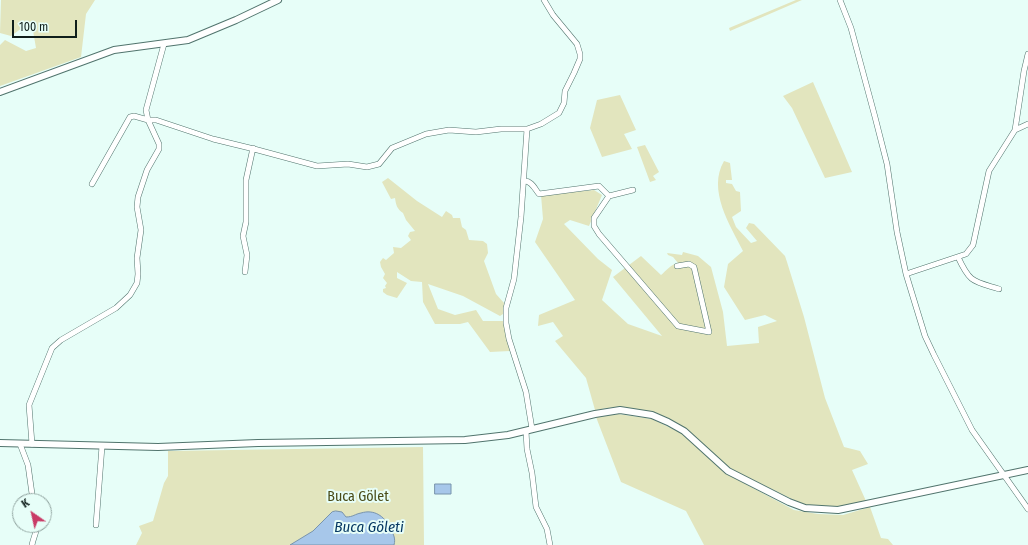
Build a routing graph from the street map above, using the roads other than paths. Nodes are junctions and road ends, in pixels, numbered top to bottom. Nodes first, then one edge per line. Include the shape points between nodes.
1 (278, 0) edge
2 (544, 0) edge
3 (840, 0) edge
4 (164, 44) junction
5 (1028, 54) edge
6 (0, 92) edge
7 (148, 120) junction
8 (1028, 124) edge
9 (527, 129) junction
10 (1015, 130) junction
11 (253, 148) junction
12 (524, 181) junction
13 (92, 184) dead end
14 (633, 190) dead end
15 (609, 196) junction
16 (958, 257) junction
17 (677, 266) dead end
18 (245, 272) dead end
19 (906, 274) junction
20 (999, 289) dead end
21 (529, 430) junction
22 (0, 443) edge
23 (20, 444) junction
24 (32, 444) junction
25 (102, 446) junction
26 (1028, 470) edge
27 (1004, 475) junction
28 (32, 493) edge
29 (1028, 509) edge
30 (96, 525) dead end
31 (34, 533) edge
32 (32, 545) edge
33 (550, 545) edge

1 - 4 street via 188,40
2 - 9 street via 577,44 580,59 565,92 564,103 559,113
3 - 19 street via 851,28 887,164
4 - 6 street via 114,50
4 - 7 street via 146,110
5 - 10 street
7 - 11 street via 156,120 213,139
7 - 13 street via 130,117
7 - 24 street via 159,149 147,170 138,197 141,230 137,283 130,295 116,308 61,340 52,348 29,406
8 - 10 street
9 - 11 street via 476,132 449,130 426,134 392,148 379,164 368,167 348,164 317,166
9 - 12 street
10 - 16 street via 989,172 973,245 966,254
11 - 18 street via 246,180 246,222 243,233 247,255
12 - 15 street via 530,183 539,194 599,186
12 - 21 street via 514,279 506,308 506,323 526,392
14 - 15 street
15 - 17 street via 594,218 594,226 599,234 678,326 708,332 694,267 689,264
16 - 19 street
16 - 20 street via 972,280
19 - 27 street via 925,336 934,355 972,430
21 - 25 street via 465,440
21 - 27 street via 620,410 652,415 684,432 728,471 805,508 838,510
21 - 33 street via 526,449 536,507 547,529
22 - 23 street
23 - 24 street
23 - 28 street via 28,465
24 - 25 street
25 - 30 street
26 - 27 street
27 - 29 street
31 - 32 street

